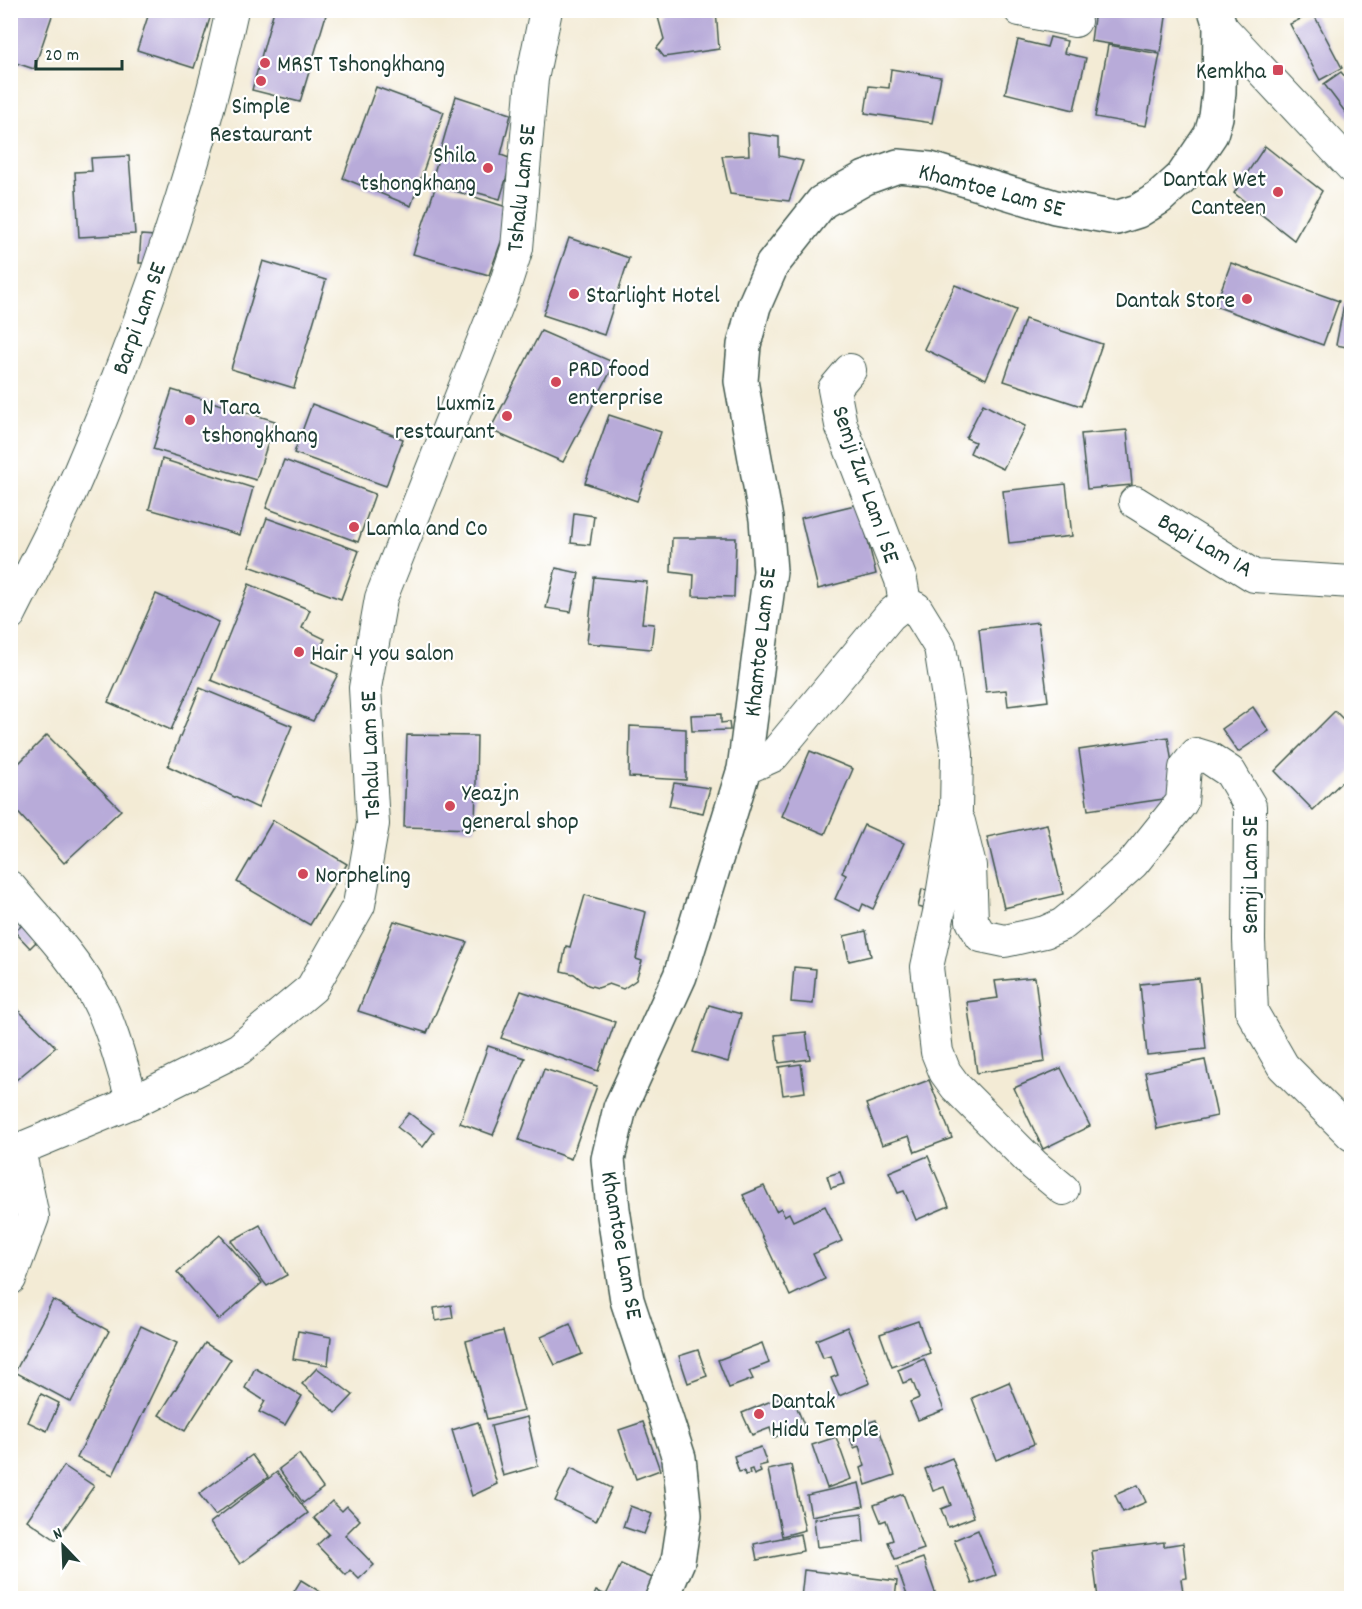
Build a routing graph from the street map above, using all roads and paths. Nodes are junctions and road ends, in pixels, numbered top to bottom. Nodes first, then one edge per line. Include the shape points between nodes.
1 (232, 10) edge
2 (546, 10) edge
3 (1020, 10) edge
4 (1218, 18) edge
5 (1075, 21) dead end
6 (1352, 167) edge
7 (850, 370) dead end
8 (1135, 502) dead end
9 (1352, 582) edge
10 (905, 603) junction
11 (10, 614) edge
12 (744, 769) junction
13 (956, 810) junction
14 (10, 886) edge
15 (133, 1102) junction
16 (1352, 1135) edge
17 (15, 1151) edge
18 (1063, 1189) dead end
19 (10, 1279) edge
20 (662, 1599) edge

1 - 11 street, Barpi Lam SE via 189,178 114,386 77,477
2 - 15 street, Tshalu Lam SE via 532,79 517,248 381,598 365,688 373,824 358,905 312,988 239,1049
3 - 5 street
4 - 6 street
4 - 12 main road, Khamtoe Lam SE via 1219,92 1211,134 1182,177 1138,211 1116,218 1065,209 930,169 898,166 865,178 822,202 772,265 754,306 744,345 741,381 766,519 770,571
7 - 10 street, Semji Zur Lam 1 SE via 834,389 842,425 901,580
8 - 9 street, Bapi Lam 1A via 1254,576
10 - 12 street via 890,615 773,756
10 - 13 street, Semji Lam SE via 916,608 940,646 957,754
12 - 20 main road, Khamtoe Lam SE via 681,976 620,1108 608,1159 627,1300 680,1458 685,1515 678,1561
13 - 16 street, Semji Lam SE via 970,866 972,921 981,936 1005,941 1063,924 1133,863 1182,802 1185,768 1196,754 1230,772 1250,807 1252,1012 1283,1066
13 - 18 street, Semji Lam SE via 927,967 937,1052 956,1087
14 - 15 street via 82,974 98,1002
15 - 17 street, Tshalu Lam SE
17 - 19 street via 33,1216

